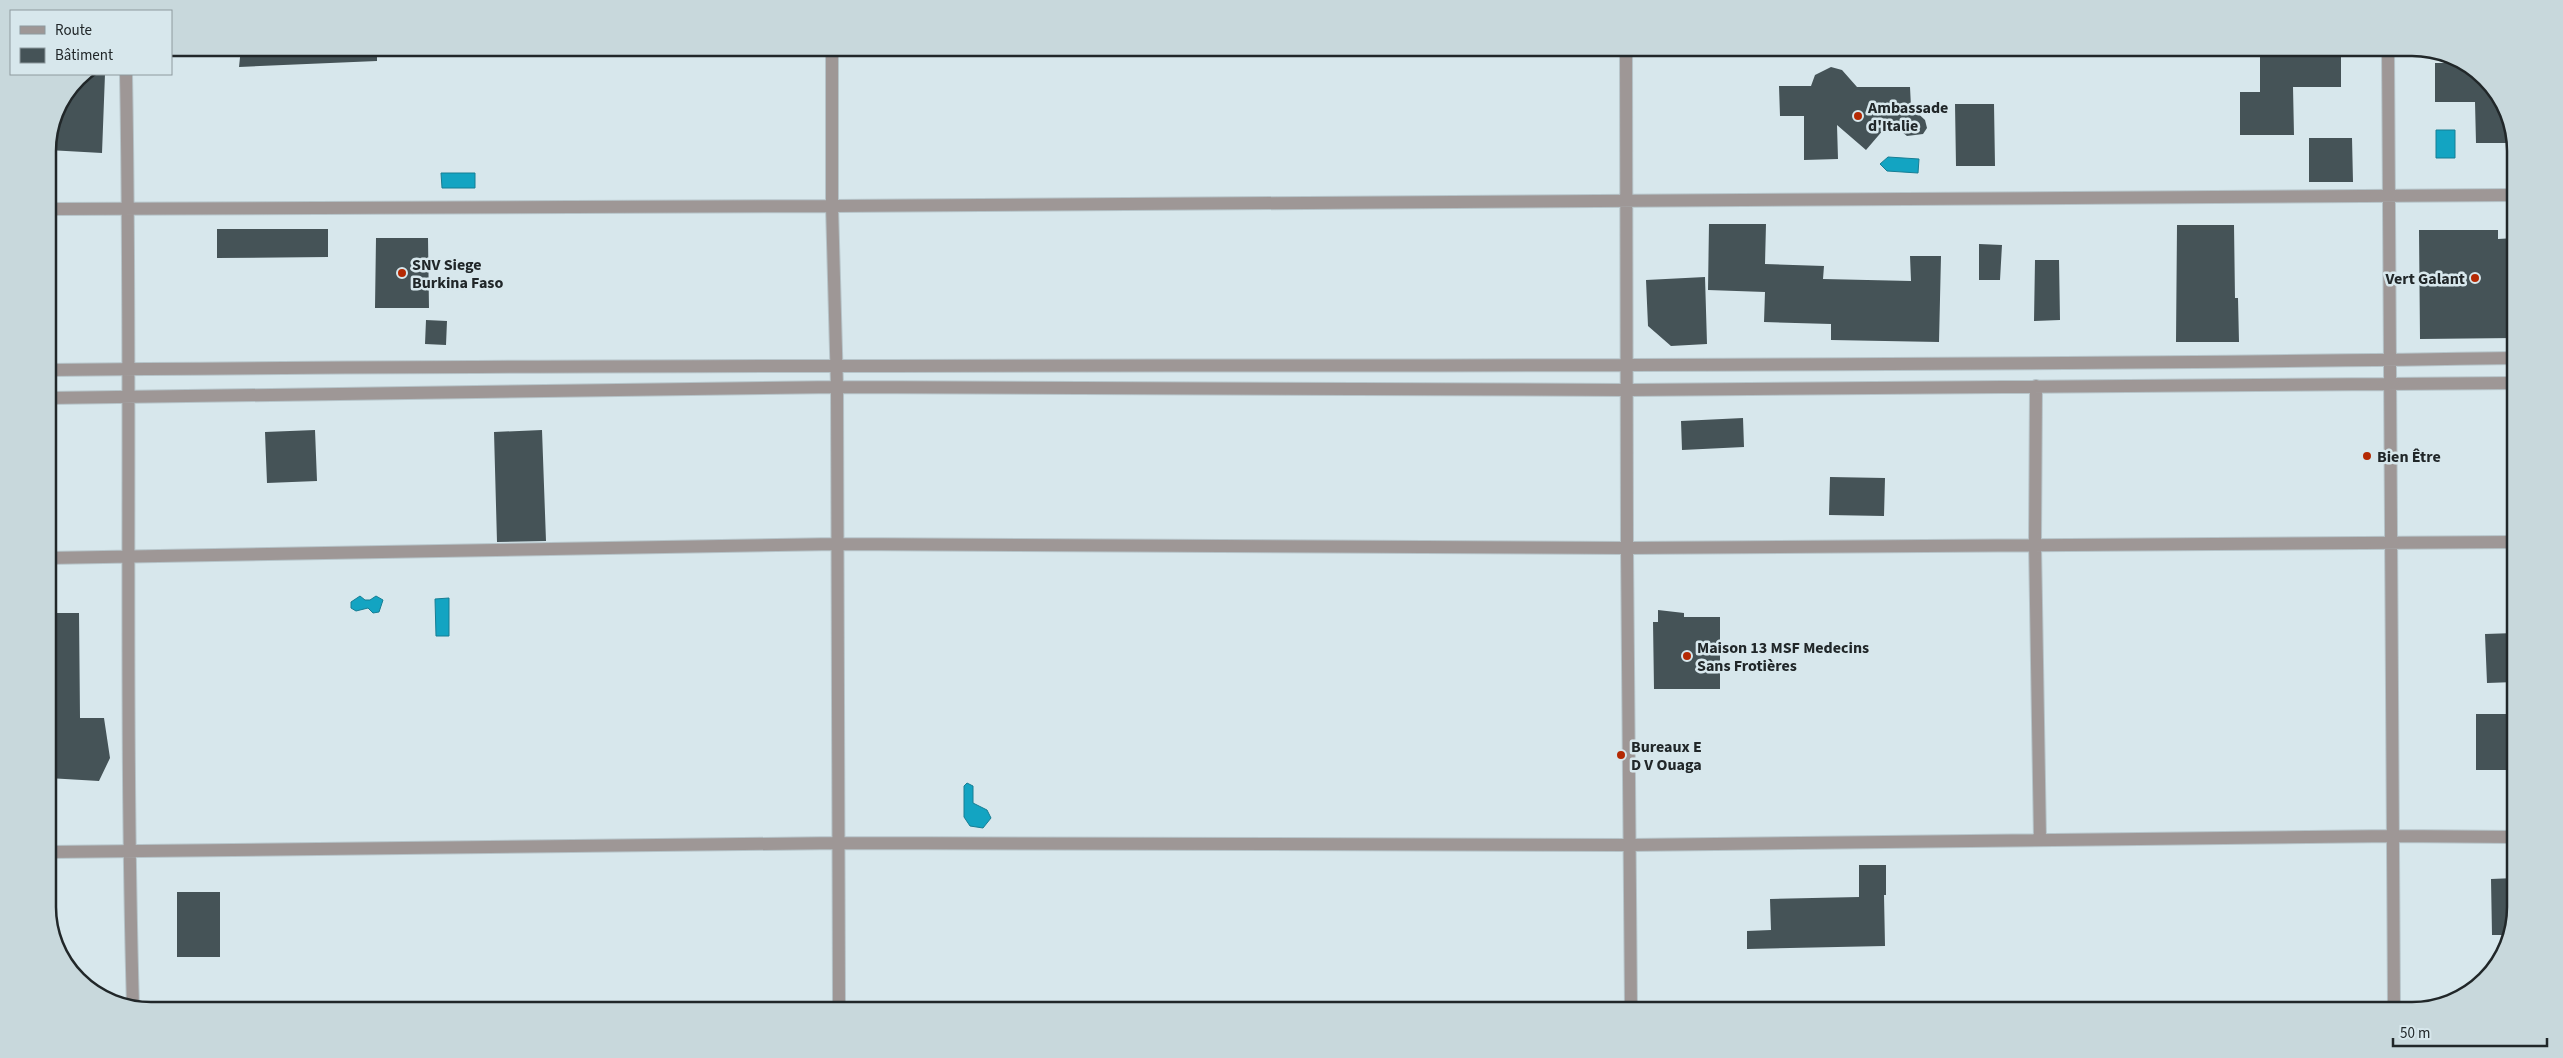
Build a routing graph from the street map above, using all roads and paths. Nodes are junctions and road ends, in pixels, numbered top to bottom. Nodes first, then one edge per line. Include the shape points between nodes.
1 (832, 56) edge
2 (1626, 56) edge
3 (2388, 56) edge
4 (126, 75) edge
5 (2389, 194) junction
6 (2507, 195) edge
7 (1628, 201) junction
8 (832, 206) junction
9 (128, 208) junction
10 (56, 209) edge
11 (2507, 358) edge
12 (2390, 360) junction
13 (836, 365) junction
14 (1628, 366) junction
15 (129, 369) junction
16 (56, 370) edge
17 (2389, 383) junction
18 (2507, 383) edge
19 (2036, 386) junction
20 (837, 388) junction
21 (1628, 390) junction
22 (56, 398) edge
23 (129, 398) junction
24 (2393, 542) junction
25 (2507, 542) edge
26 (836, 544) junction
27 (2035, 544) junction
28 (1627, 548) junction
29 (129, 557) junction
30 (56, 558) edge
31 (2393, 836) junction
32 (2507, 837) edge
33 (2040, 840) junction
34 (839, 844) junction
35 (1630, 844) junction
36 (129, 851) junction
37 (56, 852) edge
38 (133, 1000) edge
39 (839, 1002) edge
40 (1631, 1002) edge
41 (2394, 1002) edge

1 - 8 street
2 - 7 street
3 - 5 street
4 - 9 street
5 - 6 street
5 - 7 street
5 - 12 street
7 - 8 street
7 - 14 street
8 - 9 street
8 - 13 street
9 - 10 street
9 - 15 street
11 - 12 street
12 - 14 street
12 - 17 street
13 - 14 street
13 - 15 street
13 - 20 street
14 - 21 street
15 - 16 street
15 - 23 street
17 - 18 street
17 - 19 street
17 - 24 street
19 - 21 street
19 - 27 street
20 - 21 street
20 - 23 street
20 - 26 street
21 - 28 street
22 - 23 street
23 - 29 street
24 - 25 street
24 - 27 street
24 - 31 street
26 - 28 street
26 - 29 street
26 - 34 street
27 - 28 street
27 - 33 street
28 - 35 street
29 - 30 street
29 - 36 street
31 - 32 street
31 - 33 street
31 - 41 street
33 - 35 street
34 - 35 street
34 - 36 street
34 - 39 street
35 - 40 street
36 - 37 street
36 - 38 street

